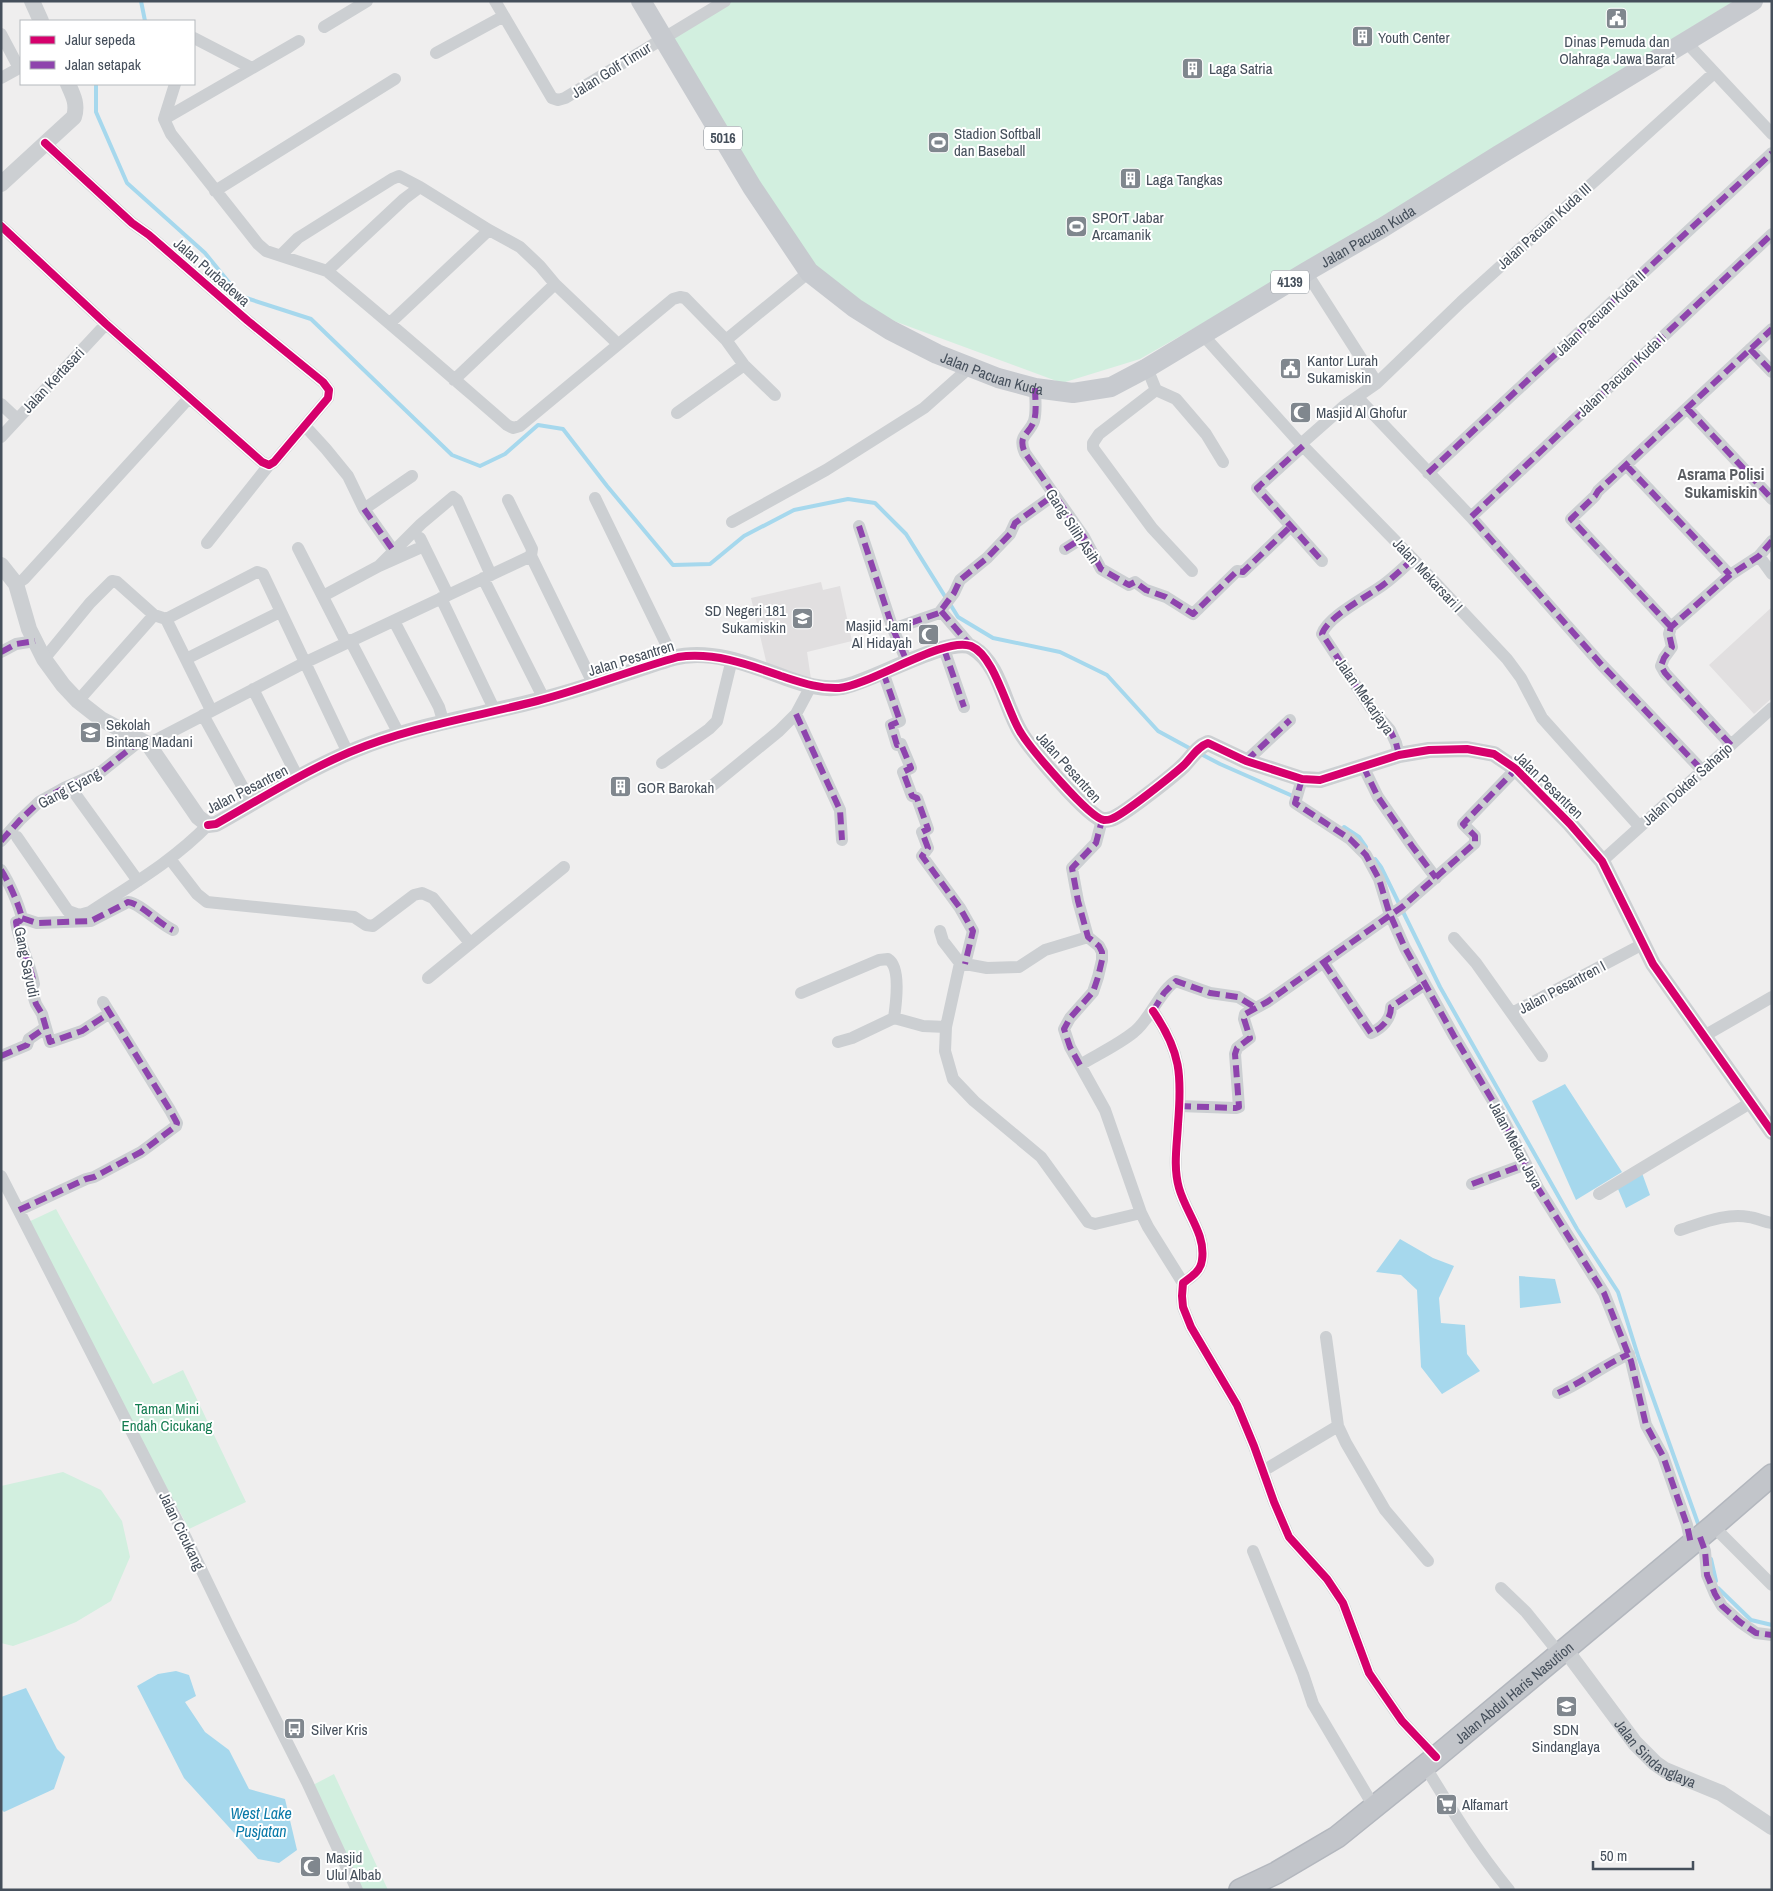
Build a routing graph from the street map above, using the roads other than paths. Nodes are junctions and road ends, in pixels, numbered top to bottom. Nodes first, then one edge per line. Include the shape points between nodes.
1 (32, 1) edge
2 (367, 1) edge
3 (495, 1) edge
4 (641, 1) edge
5 (725, 1) edge
6 (1753, 1) edge
7 (504, 16) junction
8 (41, 20) edge
9 (324, 27) dead end
10 (1, 34) edge
11 (195, 39) edge
12 (662, 39) junction
13 (299, 41) dead end
14 (1686, 42) junction
15 (436, 53) dead end
16 (20, 67) edge
17 (252, 68) junction
18 (1714, 72) junction
19 (1, 78) edge
20 (395, 79) dead end
21 (68, 85) edge
22 (175, 85) edge
23 (164, 119) junction
24 (1772, 134) edge
25 (45, 143) junction
26 (1772, 153) edge
27 (1, 184) edge
28 (420, 187) junction
29 (215, 191) junction
30 (1, 226) edge
31 (489, 230) junction
32 (1772, 234) edge
33 (281, 254) junction
34 (326, 271) junction
35 (810, 272) junction
36 (1306, 272) junction
37 (555, 284) junction
38 (390, 323) junction
39 (106, 324) junction
40 (1772, 329) edge
41 (726, 340) junction
42 (1207, 340) junction
43 (618, 344) junction
44 (1750, 349) junction
45 (744, 365) junction
46 (968, 368) junction
47 (1147, 368) junction
48 (1772, 372) edge
49 (454, 380) junction
50 (1377, 383) junction
51 (1035, 388) junction
52 (1156, 390) junction
53 (775, 395) dead end
54 (189, 398) junction
55 (1358, 398) junction
56 (1, 404) edge
57 (1686, 408) junction
58 (677, 413) dead end
59 (17, 419) junction
60 (305, 426) junction
61 (1, 437) edge
62 (1302, 445) junction
63 (1223, 462) dead end
64 (269, 465) junction
65 (1626, 465) junction
66 (1428, 473) junction
67 (412, 476) dead end
68 (1054, 495) junction
69 (595, 498) dead end
70 (1772, 499) edge
71 (508, 500) dead end
72 (364, 509) junction
73 (1471, 517) junction
74 (732, 522) dead end
75 (859, 526) dead end
76 (1290, 527) junction
77 (416, 529) junction
78 (1084, 537) junction
79 (1772, 541) edge
80 (207, 544) dead end
81 (424, 546) junction
82 (298, 548) dead end
83 (1065, 549) dead end
84 (394, 550) junction
85 (531, 556) junction
86 (1759, 556) junction
87 (1413, 559) junction
88 (1322, 561) dead end
89 (1, 565) edge
90 (378, 566) junction
91 (1192, 570) dead end
92 (1772, 574) edge
93 (1730, 575) junction
94 (487, 576) junction
95 (16, 584) junction
96 (323, 596) junction
97 (444, 596) junction
98 (943, 608) junction
99 (280, 612) junction
100 (160, 617) junction
101 (394, 621) junction
102 (1670, 627) junction
103 (894, 629) junction
104 (35, 641) junction
105 (348, 641) junction
106 (971, 646) junction
107 (944, 649) junction
108 (1, 652) edge
109 (672, 658) junction
110 (44, 659) junction
111 (186, 659) junction
112 (732, 659) junction
113 (907, 662) junction
114 (304, 663) junction
115 (883, 672) junction
116 (591, 679) junction
117 (811, 686) junction
118 (253, 689) junction
119 (544, 699) junction
120 (78, 701) junction
121 (964, 706) dead end
122 (1771, 709) edge
123 (495, 711) junction
124 (207, 713) junction
125 (796, 714) junction
126 (1290, 720) dead end
127 (444, 724) junction
128 (399, 734) junction
129 (144, 742) junction
130 (1731, 745) junction
131 (348, 753) junction
132 (1398, 755) junction
133 (1246, 761) junction
134 (662, 763) dead end
135 (1363, 766) junction
136 (1516, 769) junction
137 (1701, 769) junction
138 (298, 778) junction
139 (713, 785) dead end
140 (1298, 790) junction
141 (73, 791) dead end
142 (252, 804) junction
143 (1102, 820) junction
144 (208, 825) junction
145 (1640, 826) junction
146 (17, 837) dead end
147 (842, 840) dead end
148 (1, 841) edge
149 (170, 859) junction
150 (1602, 861) junction
151 (564, 867) dead end
152 (1, 870) edge
153 (1436, 878) junction
154 (138, 881) junction
155 (1396, 912) junction
156 (22, 918) junction
157 (173, 930) dead end
158 (940, 930) dead end
159 (1088, 936) junction
160 (1454, 938) dead end
161 (470, 943) junction
162 (1643, 944) junction
163 (962, 963) junction
164 (1324, 963) junction
165 (428, 978) dead end
166 (1425, 984) junction
167 (801, 993) dead end
168 (1772, 997) edge
169 (1256, 1008) junction
170 (1154, 1011) junction
171 (1512, 1013) junction
172 (894, 1018) junction
173 (946, 1027) junction
174 (45, 1028) junction
175 (1704, 1036) junction
176 (838, 1042) dead end
177 (1, 1056) edge
178 (1542, 1056) dead end
179 (1080, 1065) junction
180 (1750, 1103) junction
181 (1179, 1106) junction
182 (1772, 1132) edge
183 (1526, 1164) junction
184 (1, 1176) edge
185 (1472, 1184) dead end
186 (1599, 1194) dead end
187 (19, 1210) junction
188 (1141, 1213) junction
189 (1772, 1223) edge
190 (1680, 1230) dead end
191 (1183, 1283) junction
192 (1326, 1337) dead end
193 (1629, 1354) junction
194 (1558, 1394) dead end
195 (1338, 1426) junction
196 (1263, 1471) junction
197 (1772, 1475) edge
198 (1702, 1535) junction
199 (1253, 1551) dead end
200 (1428, 1561) dead end
201 (1772, 1586) edge
202 (1501, 1588) dead end
203 (1772, 1635) edge
204 (1562, 1651) junction
205 (1431, 1762) junction
206 (1374, 1808) junction
207 (1772, 1827) edge
208 (357, 1890) edge
209 (1240, 1890) edge
210 (1509, 1890) edge

1 - 8 street
2 - 9 street
3 - 7 street, Jalan Golf Timur
4 - 12 main road, 5016
5 - 12 street, Jalan Golf Timur
6 - 14 main road, Jalan Pacuan Kuda / 4139
7 - 12 street, Jalan Golf Timur via 552,98 558,100
7 - 15 street
10 - 16 street
11 - 17 street
12 - 35 main road, 5016 via 752,187
13 - 17 street
14 - 18 street
14 - 36 main road, Jalan Pacuan Kuda / 4139
16 - 19 street
17 - 23 street
18 - 24 street
18 - 50 street, Jalan Pacuan Kuda III via 1461,302
20 - 29 street
21 - 25 street via 75,101 74,117
22 - 23 street
23 - 29 street via 171,134
25 - 27 street
25 - 60 street, Jalan Purbadewa via 132,223 323,382 329,390 328,398
26 - 66 street, Jalan Pacuan Kuda II
28 - 31 street
28 - 33 street via 399,176 392,179 298,238
28 - 34 street
29 - 33 street via 258,244 266,251
30 - 39 street
31 - 37 street via 520,247
31 - 38 street
32 - 73 street, Jalan Pacuan Kuda I
33 - 34 street
34 - 38 street
35 - 41 street
35 - 46 main road, Jalan Pacuan Kuda / 4139 via 855,308 890,330
36 - 42 main road, Jalan Pacuan Kuda / 4139
36 - 50 street
37 - 43 street
37 - 49 street
38 - 49 street
39 - 54 street
39 - 59 street, Jalan Kertasari
40 - 44 street
41 - 43 street via 685,298 680,297 673,299
41 - 45 street
42 - 47 main road, Jalan Pacuan Kuda / 4139
42 - 62 street, Jalan Mekarsari I
43 - 49 street via 520,426 513,428
44 - 48 street
44 - 57 street
45 - 53 street
45 - 58 street
46 - 51 main road, Jalan Pacuan Kuda / 4139
46 - 74 street via 924,408 826,470
47 - 51 main road, Jalan Pacuan Kuda / 4139 via 1111,387 1073,393
47 - 52 street
50 - 55 street, Jalan Pacuan Kuda III
51 - 68 street, Gang Silih Asih via 1034,419 1022,439 1022,446
52 - 63 street via 1176,399 1206,434
52 - 91 street via 1099,434 1093,448 1152,528
54 - 64 street
54 - 95 street
55 - 62 street, Jalan Pacuan Kuda III via 1344,406
55 - 66 street
56 - 59 street
57 - 65 street
57 - 70 street
59 - 61 street, Jalan Kertasari
60 - 64 street
60 - 72 street via 348,476
62 - 76 street, Jalan Pacuan Kuda III via 1257,488
62 - 87 street, Jalan Mekarsari I
64 - 80 street
65 - 93 street
65 - 102 street via 1571,519
66 - 73 street
67 - 72 street
68 - 78 street, Gang Silih Asih
68 - 98 street via 1015,523 1010,534 987,558 960,580
69 - 109 street
71 - 85 street via 532,549
72 - 84 street
73 - 137 street via 1600,663
75 - 103 street
76 - 78 street, Gang Silih Asih via 1193,614 1135,582 1129,585 1104,572
76 - 88 street
77 - 81 street
77 - 84 street
77 - 94 street via 455,498
78 - 83 street
79 - 86 street
81 - 90 street
81 - 97 street
82 - 96 street
84 - 90 street
85 - 94 street, Gang Eyang
85 - 116 street
86 - 92 street
86 - 93 street
87 - 132 street, Jalan Mekarjaya via 1385,584 1338,616 1322,634 1370,707 1390,730
87 - 145 street, Jalan Mekarsari I via 1507,659 1542,718
89 - 95 street
90 - 96 street
93 - 102 street
94 - 97 street, Gang Eyang
94 - 119 street
95 - 104 street
96 - 105 street
97 - 101 street, Gang Eyang
97 - 123 street
98 - 103 street via 939,613
98 - 106 street
99 - 100 street via 263,574 256,572
99 - 111 street
99 - 114 street
100 - 110 street via 112,581
100 - 111 street
100 - 120 street
101 - 105 street, Gang Eyang
101 - 127 street via 439,707
102 - 130 street via 1672,647 1661,666
103 - 113 street
104 - 108 street via 16,644
104 - 110 street
105 - 114 street, Gang Eyang
105 - 128 street
106 - 107 street, Jalan Pesantren
106 - 143 street, Jalan Pesantren via 991,666 1020,732 1090,813
107 - 113 street, Jalan Pesantren
107 - 121 street
109 - 112 street, Jalan Pesantren via 690,655
109 - 116 street, Jalan Pesantren
110 - 120 street
111 - 124 street
112 - 117 street, Jalan Pesantren
112 - 134 street via 717,721
113 - 115 street, Jalan Pesantren
114 - 118 street, Gang Eyang
114 - 131 street
115 - 117 street, Jalan Pesantren via 861,683 840,688
115 - 163 street via 900,721 891,725 897,745 901,744 911,768 903,772 928,828 922,832 928,848 922,856 973,931
116 - 119 street, Jalan Pesantren
117 - 125 street
118 - 124 street, Gang Eyang
118 - 138 street
119 - 123 street, Jalan Pesantren
120 - 129 street via 101,719
122 - 130 street, Jalan Dokter Saharjo
123 - 127 street, Jalan Pesantren
124 - 129 street, Gang Eyang
124 - 142 street
125 - 139 street via 780,731
125 - 147 street via 840,810
126 - 133 street
127 - 128 street, Jalan Pesantren
128 - 131 street, Jalan Pesantren
129 - 144 street via 198,817
129 - 148 street, Gang Eyang via 102,771 39,802
130 - 137 street, Jalan Dokter Saharjo
131 - 138 street, Jalan Pesantren
132 - 135 street, Jalan Pesantren
132 - 136 street, Jalan Pesantren via 1467,749 1494,754
133 - 140 street, Jalan Pesantren
133 - 143 street, Jalan Pesantren via 1208,743 1201,745 1183,766 1112,819
135 - 140 street, Jalan Pesantren
135 - 153 street via 1378,797
136 - 150 street, Jalan Pesantren
136 - 153 street via 1463,824 1475,836 1475,843
137 - 145 street, Jalan Dokter Saharjo
138 - 142 street, Jalan Pesantren
140 - 155 street, Jalan Mekar Jaya via 1295,802 1366,855
141 - 154 street
142 - 144 street, Jalan Pesantren via 216,824
143 - 159 street via 1096,843 1072,868
144 - 149 street
145 - 150 street, Jalan Dokter Saharjo
146 - 154 street via 68,911 79,915 90,912
149 - 154 street
149 - 161 street via 207,902 354,917 373,926 414,895 422,893 433,898
150 - 162 street, Jalan Pesantren
151 - 161 street
152 - 156 street, Gang Sayudi via 19,904
153 - 155 street
155 - 164 street
155 - 166 street, Jalan Mekar Jaya via 1405,948
156 - 157 street via 37,923 91,921 128,902
156 - 174 street, Gang Sayudi via 16,922 18,932 30,965 34,984 31,989
158 - 163 street via 944,941
159 - 163 street via 1045,950 1019,967 987,968
159 - 179 street via 1102,952 1098,977 1093,992 1064,1029
160 - 171 street, Jalan Pesantren I
161 - 165 street
162 - 171 street, Jalan Pesantren I
162 - 175 street, Jalan Pesantren via 1653,964
163 - 173 street
164 - 166 street via 1371,1033 1386,1022 1391,1007
164 - 169 street
166 - 183 street, Jalan Mekar Jaya via 1500,1112
167 - 172 street via 888,959 895,967
168 - 175 street
169 - 170 street via 1238,997 1210,993 1176,981 1164,993
169 - 181 street via 1244,1016 1250,1038 1237,1048 1235,1054 1239,1107
170 - 179 street via 1136,1032
170 - 181 street via 1168,1032 1178,1057
171 - 178 street
172 - 173 street via 923,1026
172 - 176 street
173 - 188 street via 945,1051 953,1078 974,1101 1041,1157 1088,1222 1094,1224
174 - 177 street via 29,1039 27,1045
174 - 187 street via 50,1042 82,1031 106,1008 177,1123 141,1152
175 - 180 street, Jalan Pesantren
179 - 188 street via 1105,1110
180 - 182 street, Jalan Pesantren
180 - 186 street
181 - 191 street via 1175,1154 1179,1188 1202,1242 1202,1261 1198,1271
183 - 185 street
183 - 193 street, Jalan Mekar Jaya via 1604,1293
184 - 187 street, Jalan Cicukang
187 - 208 street, Jalan Cicukang via 187,1540
188 - 191 street
189 - 190 street via 1735,1216 1717,1218
191 - 196 street via 1183,1307 1191,1327 1236,1405
192 - 195 street
193 - 194 street
193 - 198 street, Jalan Mekar Jaya via 1646,1425 1663,1456 1687,1525
195 - 196 street
195 - 200 street via 1386,1510
196 - 205 street via 1289,1536 1343,1603 1369,1673
197 - 198 highway, Jalan Abdul Haris Nasution
198 - 201 street
198 - 203 street, Jalan Mekar Jaya via 1707,1575 1722,1606 1756,1633
198 - 204 highway, Jalan Abdul Haris Nasution
199 - 206 street via 1313,1704
202 - 204 street
204 - 205 highway, Jalan Abdul Haris Nasution
204 - 207 street, Jalan Sindanglaya via 1655,1764 1721,1793
205 - 206 highway, Jalan Abdul Haris Nasution
205 - 210 street via 1459,1822
206 - 209 highway, Jalan Abdul Haris Nasution via 1337,1836 1276,1873

